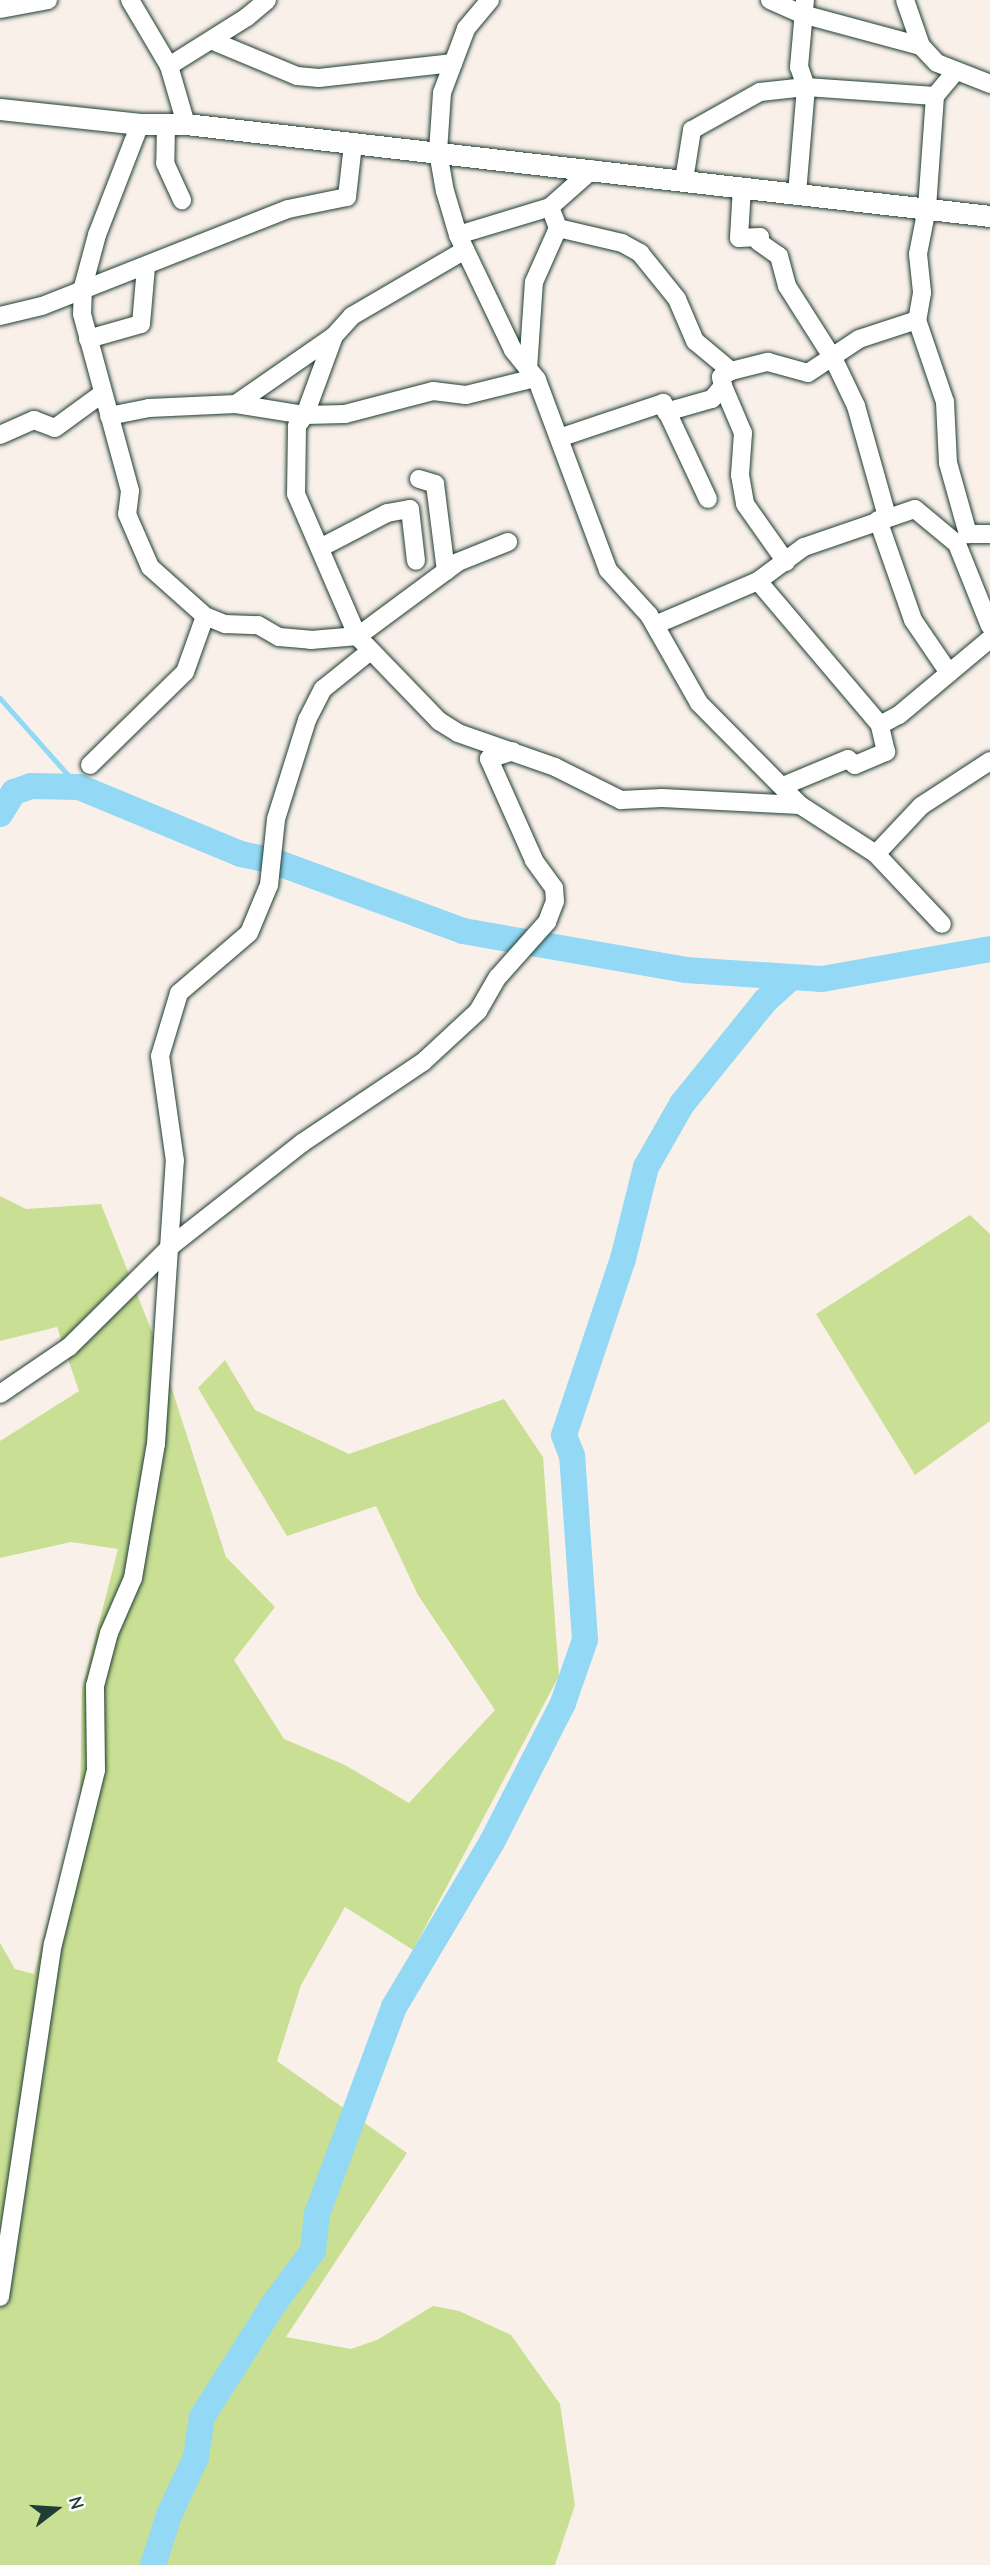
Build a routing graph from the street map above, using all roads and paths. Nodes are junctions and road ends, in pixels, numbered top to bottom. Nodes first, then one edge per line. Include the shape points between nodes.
1 (48, 0) edge
2 (130, 0) edge
3 (267, 0) edge
4 (490, 0) edge
5 (770, 0) edge
6 (905, 0) edge
7 (804, 7) edge
8 (0, 9) edge
9 (213, 41) junction
10 (921, 46) junction
11 (453, 64) junction
12 (169, 66) junction
13 (954, 73) junction
14 (989, 82) edge
15 (806, 87) junction
16 (935, 96) junction
17 (0, 109) edge
18 (140, 124) junction
19 (176, 124) junction
20 (354, 144) junction
21 (438, 152) junction
22 (593, 169) junction
23 (684, 180) junction
24 (742, 187) junction
25 (797, 194) junction
26 (182, 200) dead end
27 (550, 207) junction
28 (927, 208) junction
29 (990, 216) edge
30 (558, 228) junction
31 (461, 243) junction
32 (146, 267) junction
33 (83, 286) junction
34 (0, 316) edge
35 (917, 320) junction
36 (334, 336) junction
37 (88, 339) junction
38 (834, 360) junction
39 (532, 374) junction
40 (727, 378) junction
41 (103, 393) junction
42 (236, 404) junction
43 (666, 412) junction
44 (305, 415) junction
45 (109, 416) junction
46 (0, 435) edge
47 (559, 438) junction
48 (419, 479) dead end
49 (708, 499) dead end
50 (883, 518) junction
51 (990, 534) edge
52 (962, 539) junction
53 (508, 542) dead end
54 (322, 547) junction
55 (416, 561) dead end
56 (786, 562) junction
57 (446, 571) junction
58 (758, 581) junction
59 (205, 616) junction
60 (655, 625) junction
61 (990, 626) edge
62 (358, 636) junction
63 (990, 639) edge
64 (369, 652) junction
65 (949, 673) junction
66 (880, 725) junction
67 (513, 751) junction
68 (990, 761) edge
69 (90, 765) dead end
70 (783, 786) junction
71 (800, 805) junction
72 (876, 854) junction
73 (942, 924) dead end
74 (172, 1245) junction
75 (0, 1394) edge
76 (0, 2297) edge

1 - 8 street
2 - 12 street
3 - 9 street
4 - 11 street via 466,29
5 - 7 street
6 - 10 street
7 - 10 street
7 - 15 street via 799,67
9 - 11 street via 297,76
9 - 12 street
10 - 13 street via 936,63
11 - 21 street via 442,93
12 - 19 street
13 - 14 street
13 - 16 street
15 - 16 street
15 - 23 street via 760,92 692,130
15 - 25 street
16 - 28 street
17 - 18 street
18 - 19 street
18 - 33 street
19 - 20 street
19 - 26 street via 165,163
20 - 21 street
20 - 32 street via 347,197 288,209
21 - 22 street
21 - 31 street
22 - 23 street
22 - 27 street
23 - 24 street
24 - 25 street
24 - 38 street via 739,238 760,237 759,242 779,256 787,286
25 - 28 street
27 - 30 street
27 - 31 street
28 - 29 street
28 - 35 street via 918,254 922,293
30 - 39 street via 534,282
30 - 40 street via 622,243 640,253 677,299 695,341
31 - 36 street via 352,316
31 - 39 street via 513,350
32 - 33 street
32 - 37 street via 141,324
33 - 34 street via 42,306
33 - 37 street via 82,314
35 - 38 street via 859,339
35 - 52 street via 945,402 948,463
36 - 42 street
36 - 44 street
37 - 41 street
38 - 40 street via 808,373 768,362
38 - 50 street via 856,407
39 - 44 street via 466,395 433,391 368,411
39 - 47 street
40 - 43 street via 712,399
40 - 56 street via 743,433 740,475 745,504
41 - 45 street
41 - 46 street via 55,428 34,420
42 - 44 street
42 - 45 street via 149,408
43 - 47 street via 663,403
43 - 49 street
44 - 54 street via 296,426 296,494
45 - 59 street via 130,491 127,514 141,555 170,590
47 - 60 street via 608,570
48 - 57 street via 435,484
50 - 52 street via 915,509
50 - 56 street via 804,547
50 - 65 street via 913,620
51 - 52 street
52 - 61 street
53 - 57 street
54 - 55 street via 387,513 410,509
54 - 62 street
56 - 58 street
57 - 62 street
58 - 60 street
58 - 66 street
59 - 62 street via 225,624 258,625 279,637
59 - 69 street via 185,672
60 - 70 street via 699,703
62 - 64 street
63 - 65 street
64 - 67 street via 439,722
64 - 74 street via 323,690 307,720 276,819 269,885 249,933 179,993 160,1056 175,1161
65 - 66 street
66 - 70 street via 886,752 856,765 848,759
67 - 71 street via 621,800
67 - 74 street via 489,759 534,860 554,888 547,922 498,977 478,1011 423,1062 302,1143
68 - 72 street via 921,806
70 - 71 street
71 - 72 street
72 - 73 street
74 - 75 street via 69,1347
74 - 76 street via 153,1457 133,1578 109,1633 95,1686 96,1770 53,1944

